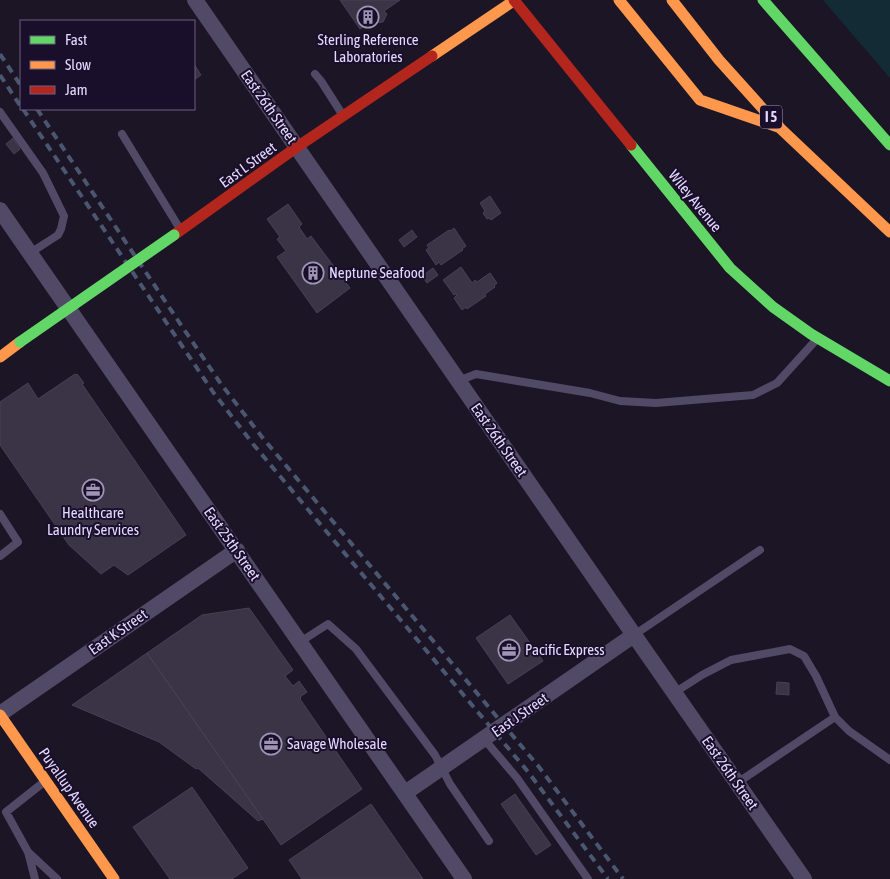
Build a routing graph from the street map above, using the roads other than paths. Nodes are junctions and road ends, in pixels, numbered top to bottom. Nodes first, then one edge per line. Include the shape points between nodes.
1 (196, 0) edge
2 (514, 0) edge
3 (619, 0) edge
4 (672, 0) edge
5 (763, 0) edge
6 (315, 74) dead end
7 (0, 112) edge
8 (344, 117) junction
9 (781, 129) junction
10 (122, 134) dead end
11 (890, 145) edge
12 (298, 148) junction
13 (0, 210) edge
14 (178, 232) junction
15 (890, 232) edge
16 (30, 253) junction
17 (818, 338) junction
18 (0, 357) edge
19 (890, 380) edge
20 (458, 381) junction
21 (0, 514) edge
22 (237, 550) junction
23 (760, 550) dead end
24 (0, 556) edge
25 (634, 635) junction
26 (300, 642) junction
27 (674, 693) junction
28 (0, 714) edge
29 (835, 717) junction
30 (484, 739) junction
31 (890, 760) edge
32 (443, 768) junction
33 (46, 780) junction
34 (737, 783) junction
35 (405, 794) junction
36 (489, 841) dead end
37 (28, 852) junction
38 (35, 879) edge
39 (57, 879) edge
40 (114, 879) edge
41 (464, 879) edge
42 (588, 879) edge
43 (804, 879) edge

1 - 12 street, East 26th Street
2 - 8 main road, East L Street
2 - 17 main road, Wiley Avenue via 730,268 773,308
3 - 9 main road via 700,100
4 - 9 main road, I 5 via 719,60
5 - 11 main road
6 - 8 lane
7 - 16 lane via 43,173 64,216 58,235
8 - 12 main road, East L Street
9 - 15 main road, I 5
10 - 14 lane
12 - 14 main road, East L Street
12 - 20 street, East 26th Street
13 - 16 street, East 25th Street
14 - 18 main road, East L Street, bridge
16 - 22 street, East 25th Street
17 - 19 main road, Wiley Avenue
17 - 20 lane via 777,383 752,395 656,402 620,401 476,374
20 - 25 street, East 26th Street
21 - 24 lane via 18,542
22 - 26 street, East 25th Street
22 - 28 street, East K Street
23 - 25 lane
25 - 27 street, East 26th Street
25 - 30 street, East J Street
26 - 32 lane via 328,624 356,649
26 - 35 street, East 25th Street
27 - 29 lane via 731,660 790,649 804,656
27 - 34 street, East 26th Street
28 - 33 main road, Puyallup Avenue
29 - 31 lane
29 - 34 lane
30 - 32 street, East J Street
30 - 42 lane via 517,778
32 - 35 street, East J Street
32 - 36 lane via 458,798
33 - 37 lane via 6,812
33 - 40 main road, Puyallup Avenue
34 - 43 street, East 26th Street
35 - 41 street, East 25th Street
37 - 38 lane
37 - 39 lane

